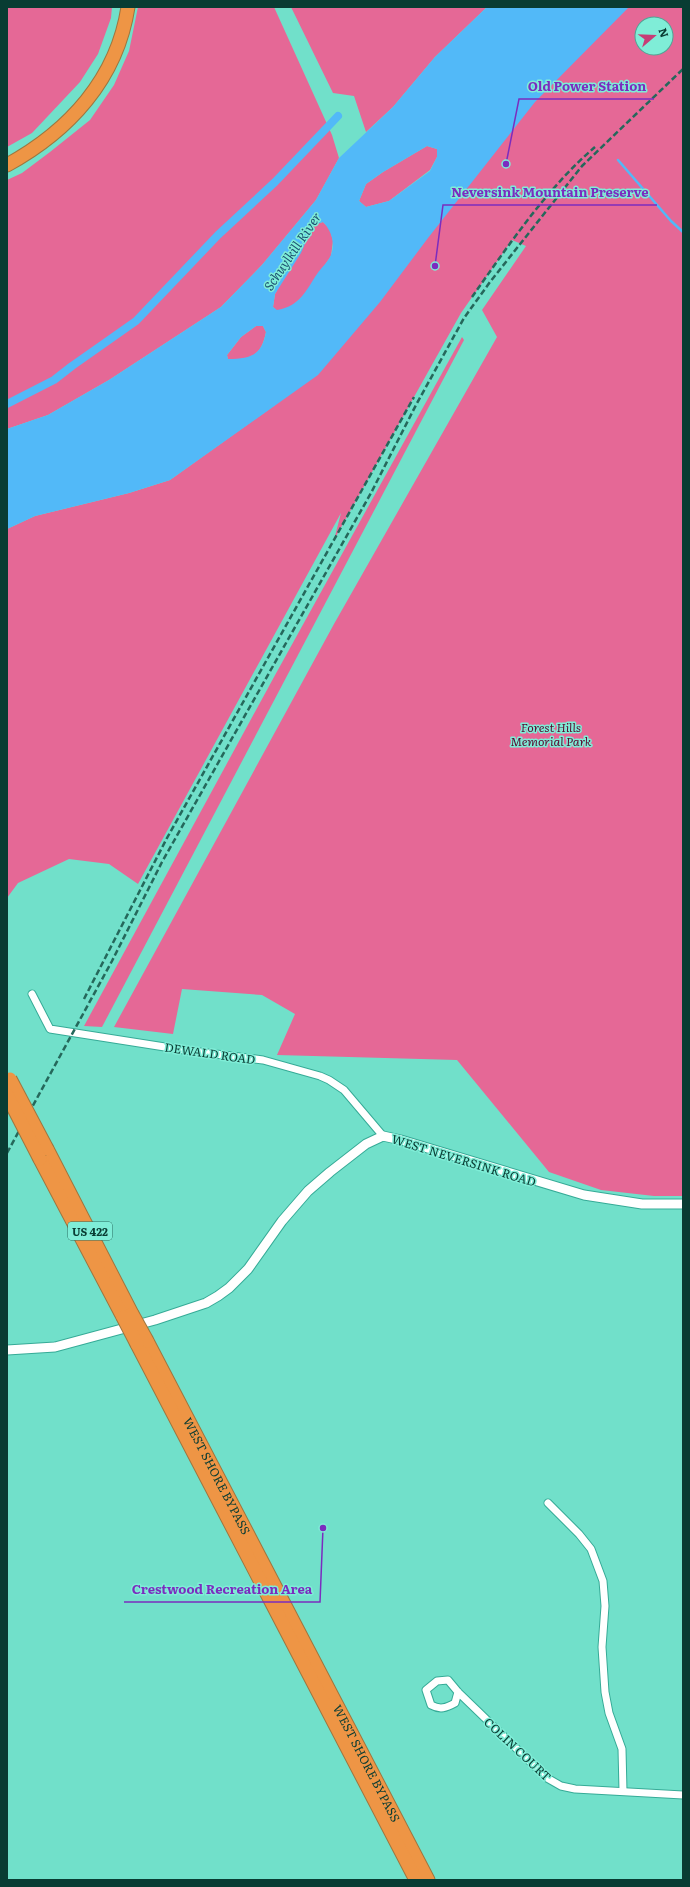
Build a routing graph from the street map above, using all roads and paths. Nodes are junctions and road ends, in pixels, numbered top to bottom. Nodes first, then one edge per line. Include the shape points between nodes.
1 (121, 7) edge
2 (128, 7) edge
3 (7, 158) edge
4 (7, 165) edge
5 (32, 994) dead end
6 (9, 1076) edge
7 (7, 1095) edge
8 (382, 1136) junction
9 (44, 1154) junction
10 (683, 1204) edge
11 (142, 1342) junction
12 (7, 1350) edge
13 (548, 1503) dead end
14 (458, 1692) junction
15 (623, 1791) junction
16 (683, 1795) edge
17 (416, 1880) edge
18 (428, 1880) edge

1 - 3 highway via 116,34 89,87 56,124
2 - 4 highway via 122,36 103,78 94,91 61,130
5 - 8 street, DEWALD ROAD via 50,1030 263,1060 329,1080 349,1095
6 - 9 highway, WEST SHORE BYPASS / US 422, bridge
7 - 9 highway, WEST SHORE BYPASS / US 422, bridge
8 - 10 street, WEST NEVERSINK ROAD via 584,1195 642,1204
8 - 12 street, WEST NEVERSINK ROAD via 366,1144 308,1191 282,1221 248,1269 218,1296 203,1304 155,1320 55,1347
9 - 11 highway, WEST SHORE BYPASS / US 422, bridge
11 - 17 highway, WEST SHORE BYPASS / US 422
11 - 18 highway, WEST SHORE BYPASS / US 422
13 - 15 street via 591,1549 604,1581 602,1647 605,1692 609,1713 622,1749
14 - 14 street, COLIN COURT via 448,1680 437,1681 426,1690 431,1705 438,1709 455,1703
14 - 15 street, COLIN COURT via 554,1783 575,1789
15 - 16 street, COLIN COURT

